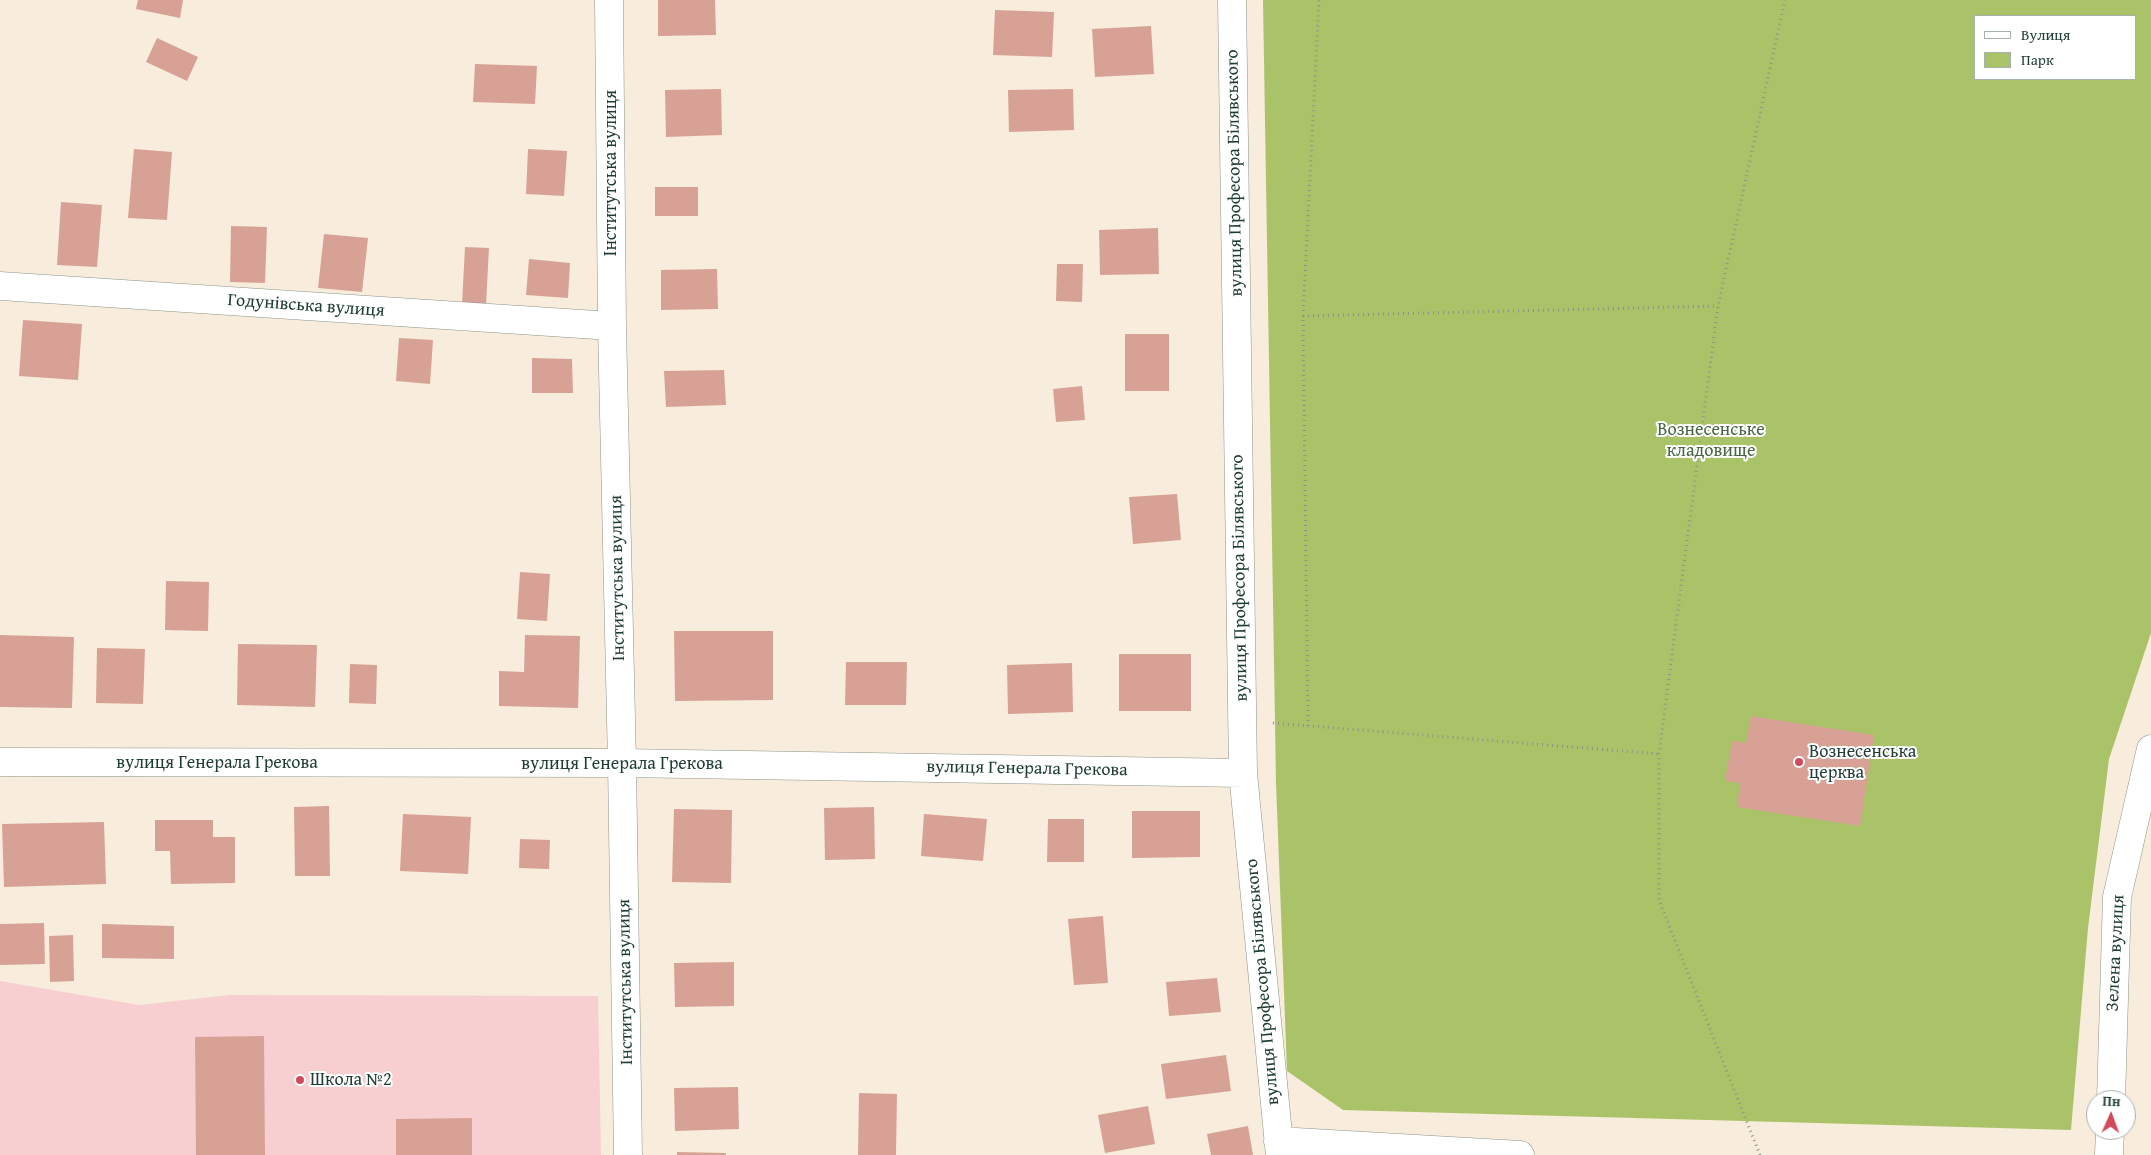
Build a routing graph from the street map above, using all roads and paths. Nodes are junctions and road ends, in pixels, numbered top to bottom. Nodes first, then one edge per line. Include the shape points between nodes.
1 (609, 0) edge
2 (1232, 0) edge
3 (1318, 0) edge
4 (1786, 0) edge
5 (0, 286) edge
6 (1718, 306) junction
7 (1303, 316) junction
8 (612, 326) junction
9 (1242, 720) junction
10 (1308, 726) junction
11 (1659, 754) junction
12 (0, 762) edge
13 (2150, 762) edge
14 (622, 763) junction
15 (1243, 773) junction
16 (2111, 1090) edge
17 (2110, 1140) edge
18 (1279, 1148) edge
19 (628, 1155) edge
20 (1520, 1155) edge
21 (1760, 1155) edge
22 (2109, 1155) edge

1 - 8 street, Інститутська вулиця
2 - 9 street, вулиця Професора Білявського
3 - 7 path
4 - 6 path
5 - 8 street, Годунівська вулиця
6 - 7 path
6 - 11 path
7 - 10 path
8 - 14 street, Інститутська вулиця
9 - 10 path
9 - 15 street, вулиця Професора Білявського
10 - 11 path
11 - 21 path via 1658,900
12 - 14 street, вулиця Генерала Грекова
13 - 16 street, Зелена вулиця via 2117,898
14 - 15 street, вулиця Генерала Грекова
14 - 19 street, Інститутська вулиця
15 - 18 street, вулиця Професора Білявського
17 - 22 street
18 - 20 street

